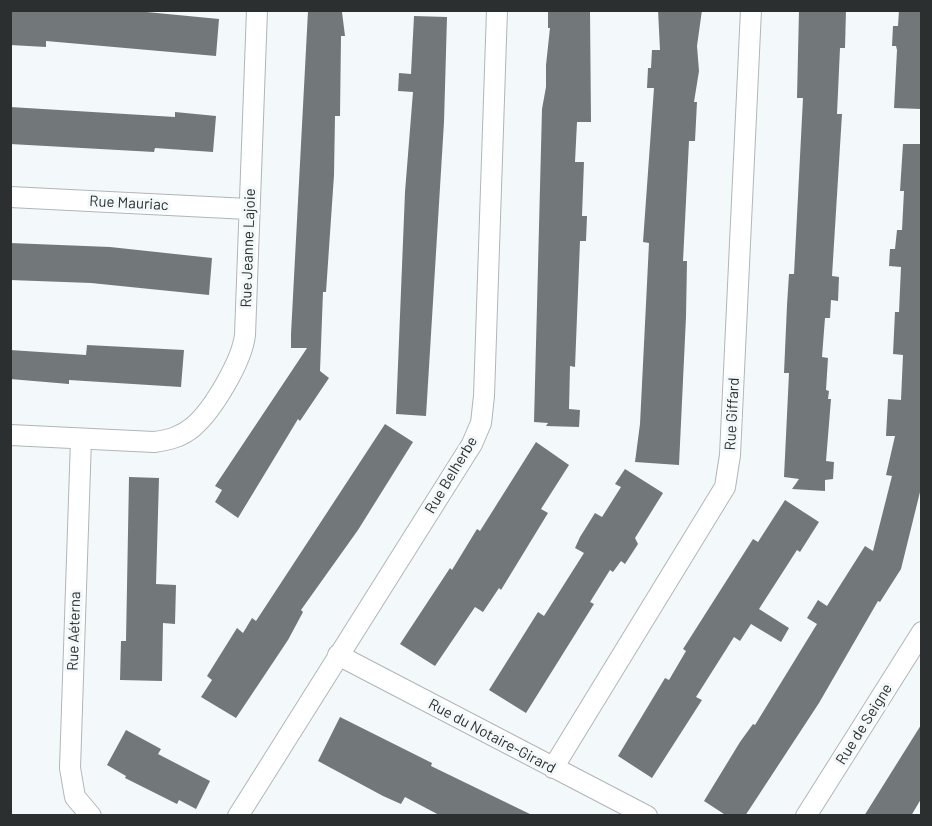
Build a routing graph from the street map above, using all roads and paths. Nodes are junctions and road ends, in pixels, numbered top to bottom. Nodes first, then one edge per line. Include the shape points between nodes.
1 (257, 10) edge
2 (497, 10) edge
3 (751, 10) edge
4 (10, 197) edge
5 (248, 209) junction
6 (10, 435) edge
7 (81, 439) junction
8 (921, 632) edge
9 (338, 655) junction
10 (553, 768) junction
11 (91, 816) edge
12 (238, 816) edge
13 (647, 816) edge
14 (806, 816) edge

1 - 5 street, Rue Jeanne Lajoie
2 - 9 street, Rue Belherbe via 481,423 472,444
3 - 10 street, Rue Giffard via 730,455 725,488
4 - 5 street, Rue Mauriac
5 - 7 street, Rue Jeanne Lajoie via 243,350 204,415 194,426 168,440
6 - 7 street
7 - 11 street, Rue Aéterna via 70,768 75,797
8 - 14 street, Rue de Seigne
9 - 10 street, Rue du Notaire-Girard
9 - 12 street, Rue Belherbe
10 - 13 street, Rue du Notaire-Girard

